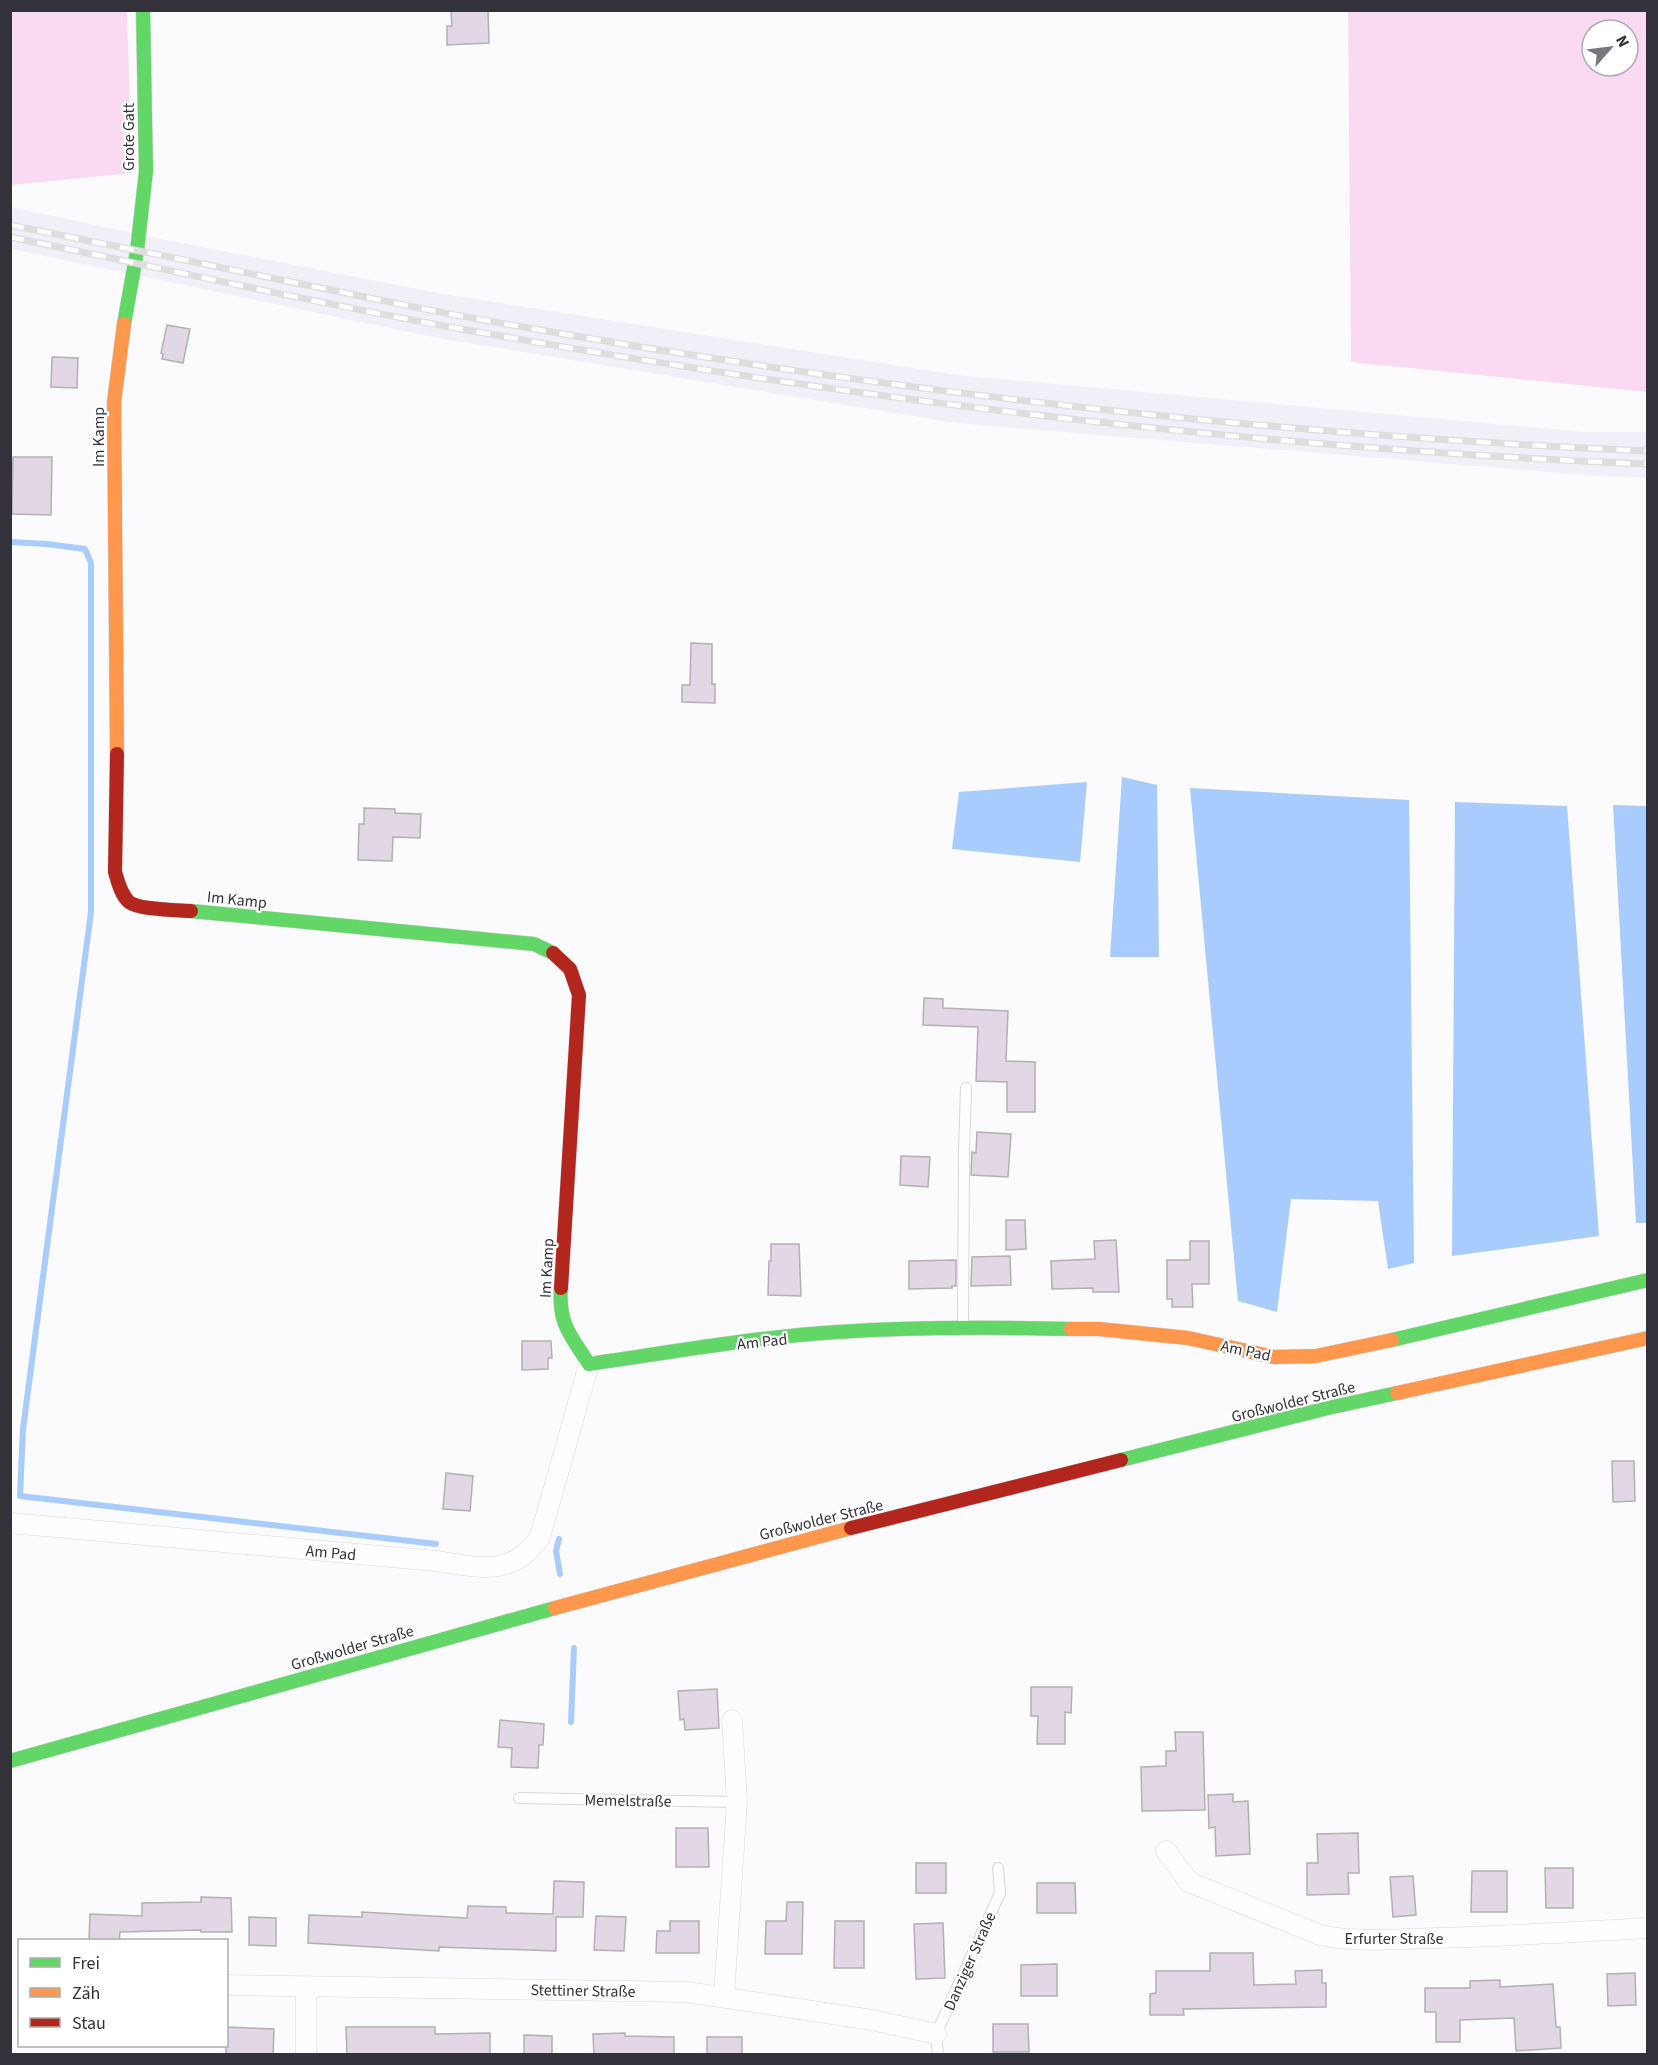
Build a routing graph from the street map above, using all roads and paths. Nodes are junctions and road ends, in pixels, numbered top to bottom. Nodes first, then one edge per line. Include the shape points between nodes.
1 (143, 10) edge
2 (135, 263) joint
3 (966, 1088) dead end
4 (1647, 1280) edge
5 (963, 1327) junction
6 (1647, 1338) edge
7 (589, 1364) junction
8 (10, 1523) edge
9 (732, 1720) dead end
10 (10, 1761) edge
11 (519, 1798) dead end
12 (736, 1802) junction
13 (1166, 1851) dead end
14 (998, 1868) dead end
15 (1647, 1928) edge
16 (228, 1985) edge
17 (306, 1986) junction
18 (724, 1996) junction
19 (936, 2034) junction
20 (306, 2055) edge
21 (938, 2055) edge

1 - 2 street, Grote Gatt via 146,171
2 - 7 street, Im Kamp via 114,402 115,872 120,889 129,902 139,906 534,945 560,956 571,969 579,995 560,1298 564,1326
3 - 5 lane
4 - 5 street, Am Pad via 1316,1356 1274,1357 1188,1338 1099,1329
5 - 7 street, Am Pad via 837,1332
6 - 10 street, Großwolder Straße via 1328,1408 773,1548
7 - 8 street, Am Pad via 540,1537 531,1551 500,1567
9 - 12 street
11 - 12 lane, Memelstraße
12 - 18 street
13 - 15 street, Erfurter Straße via 1189,1882 1335,1939 1508,1936
14 - 19 lane, Danziger Straße via 1000,1893
16 - 17 street, Stettiner Straße
17 - 18 street, Stettiner Straße via 687,1992
17 - 20 street
18 - 19 street, Stettiner Straße
19 - 21 lane, Danziger Straße

